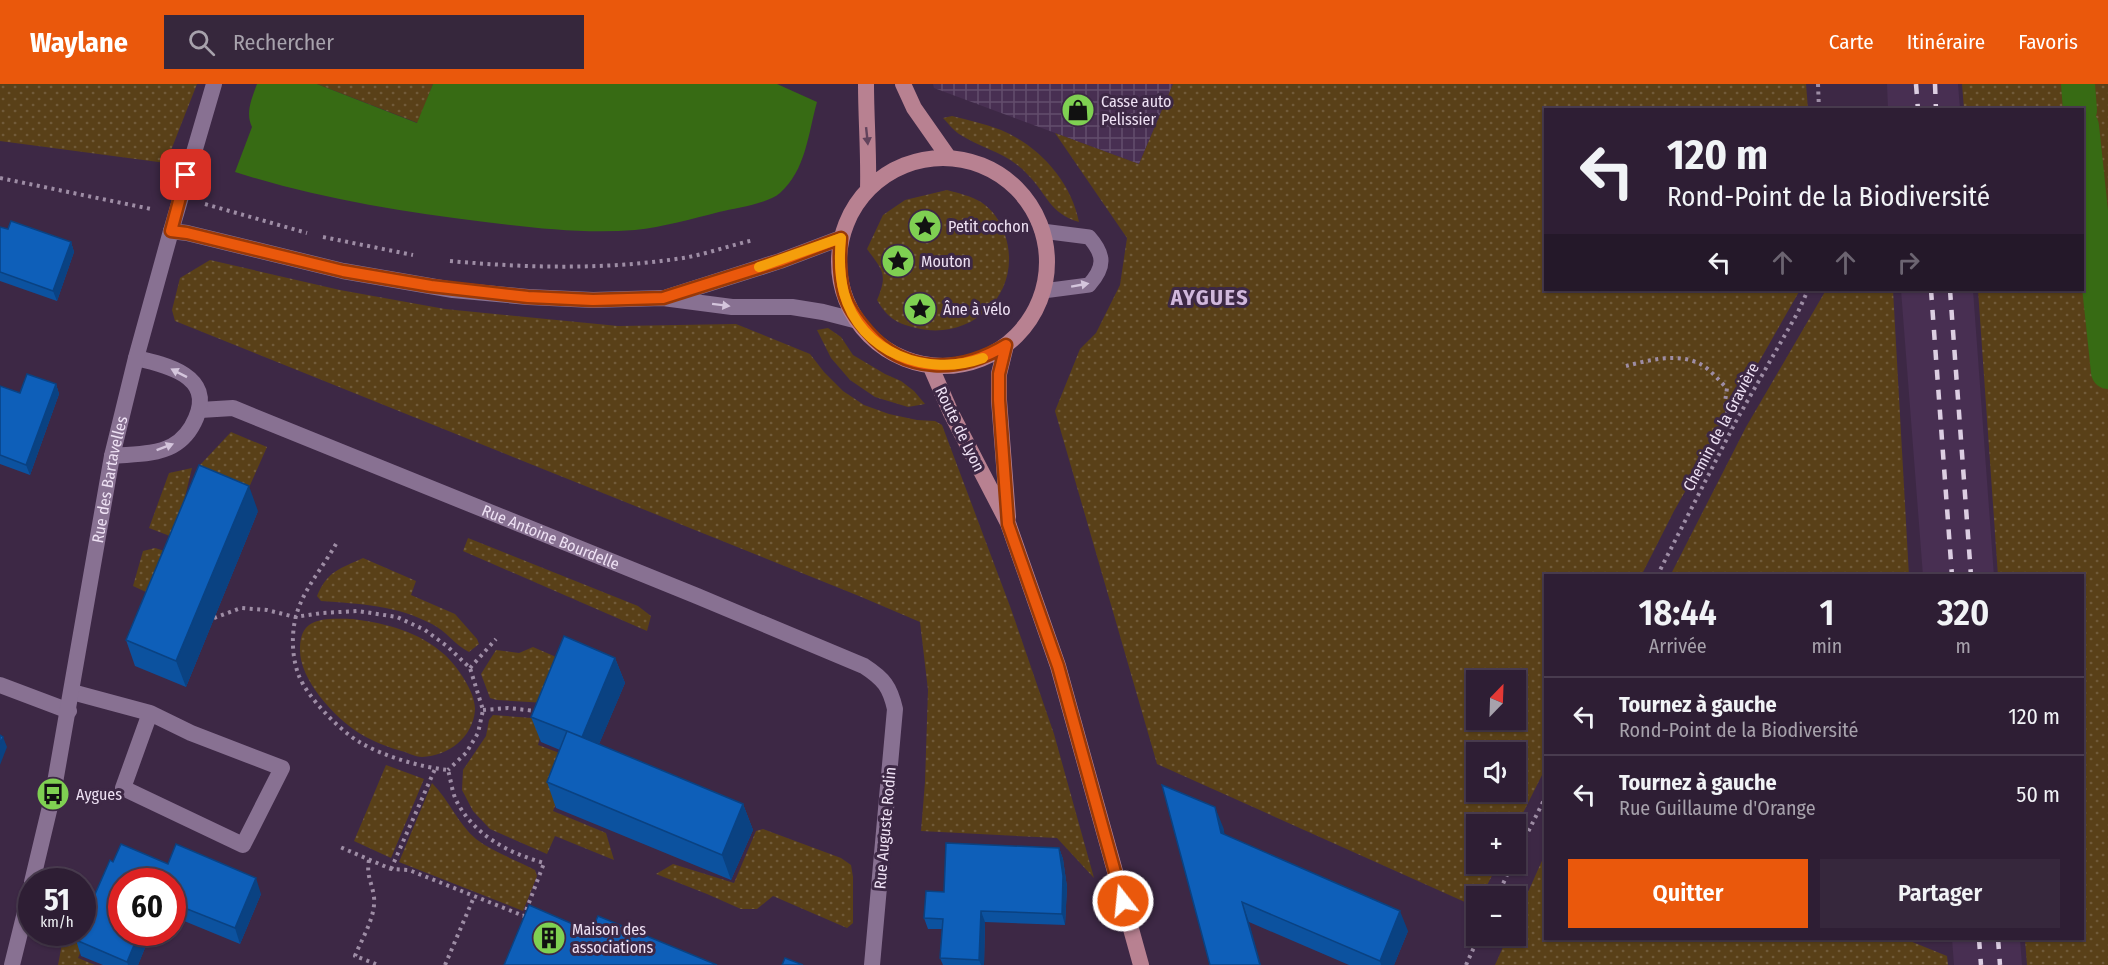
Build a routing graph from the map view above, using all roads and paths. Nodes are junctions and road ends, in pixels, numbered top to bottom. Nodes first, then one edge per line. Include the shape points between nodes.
1 (214, 84) edge
2 (866, 84) edge
3 (903, 84) edge
4 (1818, 84) edge
5 (1819, 108) edge
6 (949, 158) junction
7 (0, 178) edge
8 (868, 189) junction
9 (180, 198) junction
10 (173, 223) junction
11 (1042, 231) junction
12 (841, 238) junction
13 (757, 239) dead end
14 (423, 256) dead end
15 (444, 261) dead end
16 (1043, 291) junction
17 (1808, 291) edge
18 (663, 298) junction
19 (858, 321) junction
20 (1006, 345) junction
21 (136, 358) junction
22 (930, 365) junction
23 (1626, 366) dead end
24 (200, 410) junction
25 (1731, 430) junction
26 (112, 456) junction
27 (1008, 524) junction
28 (336, 544) dead end
29 (1658, 574) edge
30 (296, 617) junction
31 (214, 618) dead end
32 (496, 639) dead end
33 (470, 668) junction
34 (0, 685) edge
35 (891, 691) joint
36 (72, 692) junction
37 (483, 710) junction
38 (69, 711) junction
39 (544, 711) edge
40 (150, 713) junction
41 (435, 769) junction
42 (448, 770) junction
43 (1544, 800) edge
44 (1526, 836) edge
45 (340, 847) dead end
46 (369, 860) junction
47 (36, 868) edge
48 (391, 869) junction
49 (474, 897) junction
50 (18, 940) edge
51 (1475, 946) edge
52 (376, 964) edge
53 (12, 965) edge
54 (445, 965) edge
55 (873, 965) edge
56 (1141, 965) edge
57 (1467, 965) edge

1 - 9 street, Rue des Bartavelles
2 -> 8 main road
3 - 6 main road via 914,108
4 - 5 path
6 - 8 main road via 931,158 897,168
6 - 11 main road via 980,165 1007,180 1029,203
7 - 10 path via 112,200
8 - 12 main road via 851,212
9 - 10 street, Rue des Bartavelles
9 - 14 path via 314,236
10 - 18 street via 187,233 343,271 453,290 593,300
10 - 21 street, Rue des Bartavelles
11 - 16 main road via 1047,261
16 -> 11 lane via 1089,285 1098,274 1101,260 1099,248 1089,237
12 - 18 street
12 - 19 main road via 838,267 844,296
13 - 15 path via 685,257 630,264 554,267
16 - 20 main road via 1029,321
17 - 25 path, Chemin de la Gravière
18 -> 19 street via 732,307 792,308
19 - 22 main road via 877,343 902,358
20 - 22 main road via 970,362
20 - 27 main road, Route de Lyon via 999,391
24 -> 21 street via 198,386 185,374
21 - 26 street, Rue des Bartavelles
22 - 27 main road, Route de Lyon
23 - 25 path via 1680,358 1702,364 1727,388 1725,402
26 -> 24 street via 172,446 186,435
24 - 35 street, Rue Antoine Bourdelle via 233,408 675,587 864,666
25 - 29 path, Chemin de la Gravière
26 - 36 street, Rue des Bartavelles
27 - 56 main road, Route de Lyon via 1058,666
28 - 30 path via 303,596
30 - 31 path via 241,608
30 - 33 path via 358,611 397,617 425,630
30 - 41 path via 292,650 299,676 338,728 361,743
32 - 33 path
33 - 37 path
34 - 38 street
35 - 55 street, Rue Auguste Rodin via 895,709
36 - 38 street, Rue des Bartavelles
36 - 40 street
37 - 39 path
37 - 42 path via 478,733 466,753
38 - 47 street, Rue des Bartavelles
40 - 40 street via 282,768 243,845 123,788
41 - 42 path
41 - 48 path
42 - 49 path via 457,801 477,828 500,846 544,863 524,915
43 - 44 path
45 - 46 path
46 - 48 path
46 - 52 path via 372,915 355,956
48 - 49 path via 409,870
49 - 54 path
50 - 53 street, Rue des Bartavelles
51 - 57 path

